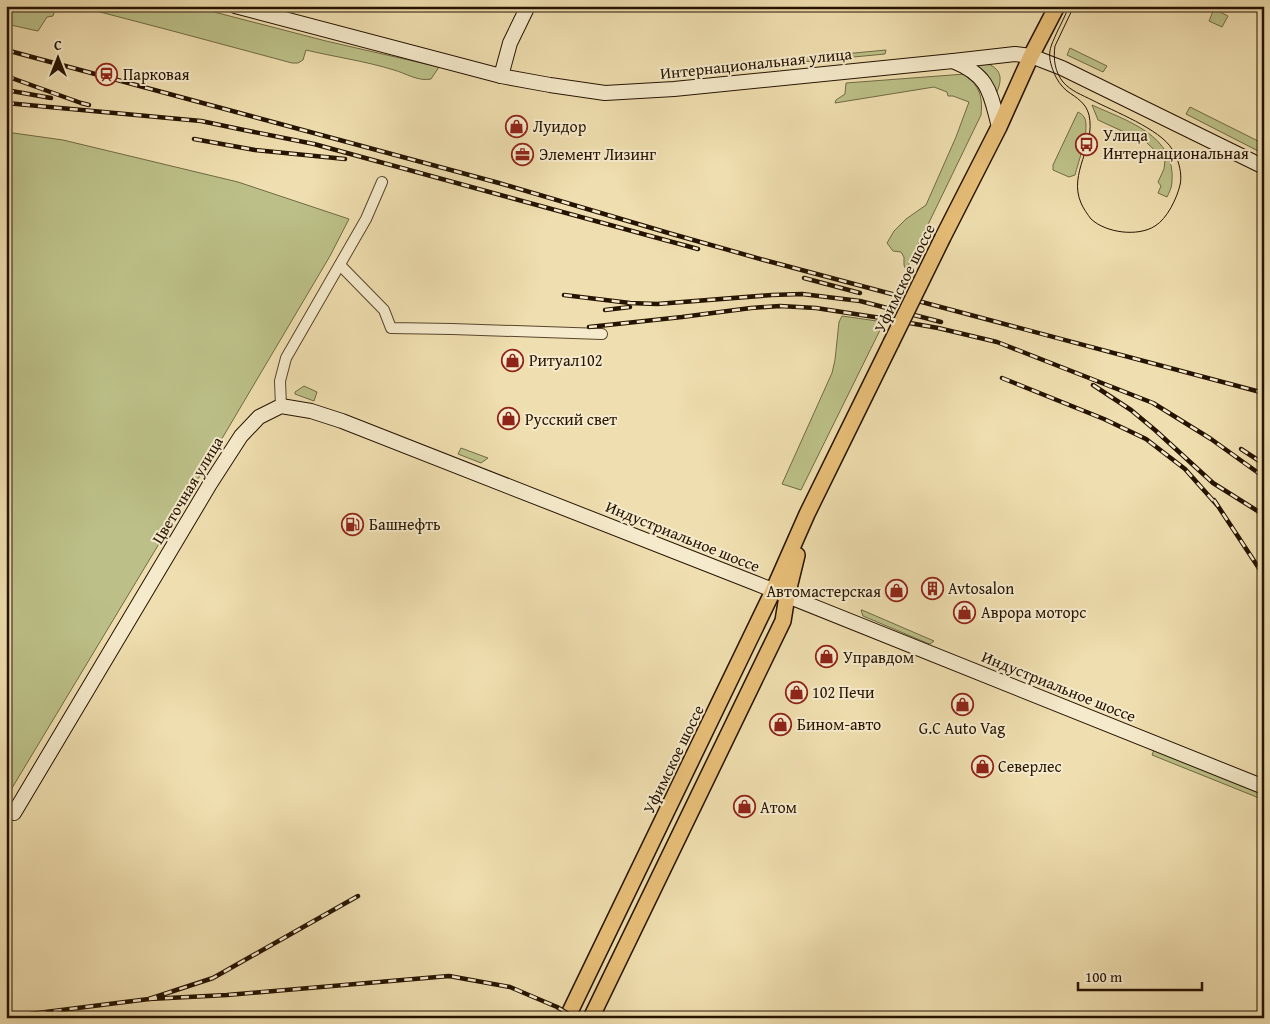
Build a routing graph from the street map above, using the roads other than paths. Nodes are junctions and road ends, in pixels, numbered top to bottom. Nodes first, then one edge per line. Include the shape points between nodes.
1 (235, 6) edge
2 (528, 6) edge
3 (1057, 6) edge
4 (1031, 56) junction
5 (953, 61) junction
6 (501, 76) junction
7 (999, 127) junction
8 (1264, 166) edge
9 (382, 182) dead end
10 (340, 265) junction
11 (602, 334) dead end
12 (281, 406) junction
13 (780, 593) junction
14 (1264, 787) edge
15 (6, 810) edge
16 (567, 1018) edge
17 (591, 1018) edge

1 - 6 street, Интернациональная улица
2 - 6 street via 510,43
3 - 4 main road, Уфимское шоссе
4 - 5 street, Интернациональная улица via 1015,54
4 - 7 main road, Уфимское шоссе
4 - 8 street, Интернациональная улица
5 - 6 street, Интернациональная улица via 674,89 605,92
5 - 7 street via 966,66 985,83
7 - 13 main road, Уфимское шоссе, bridge via 807,514
9 - 10 street
10 - 11 street via 384,310 390,328
10 - 12 street via 286,358 280,381
12 - 13 street, Индустриальное шоссе via 342,420
12 - 15 street, Цветочная улица via 260,417 241,436 14,813
13 - 14 street, Индустриальное шоссе
13 - 16 main road, Уфимское шоссе
13 - 17 main road, Уфимское шоссе via 783,621

